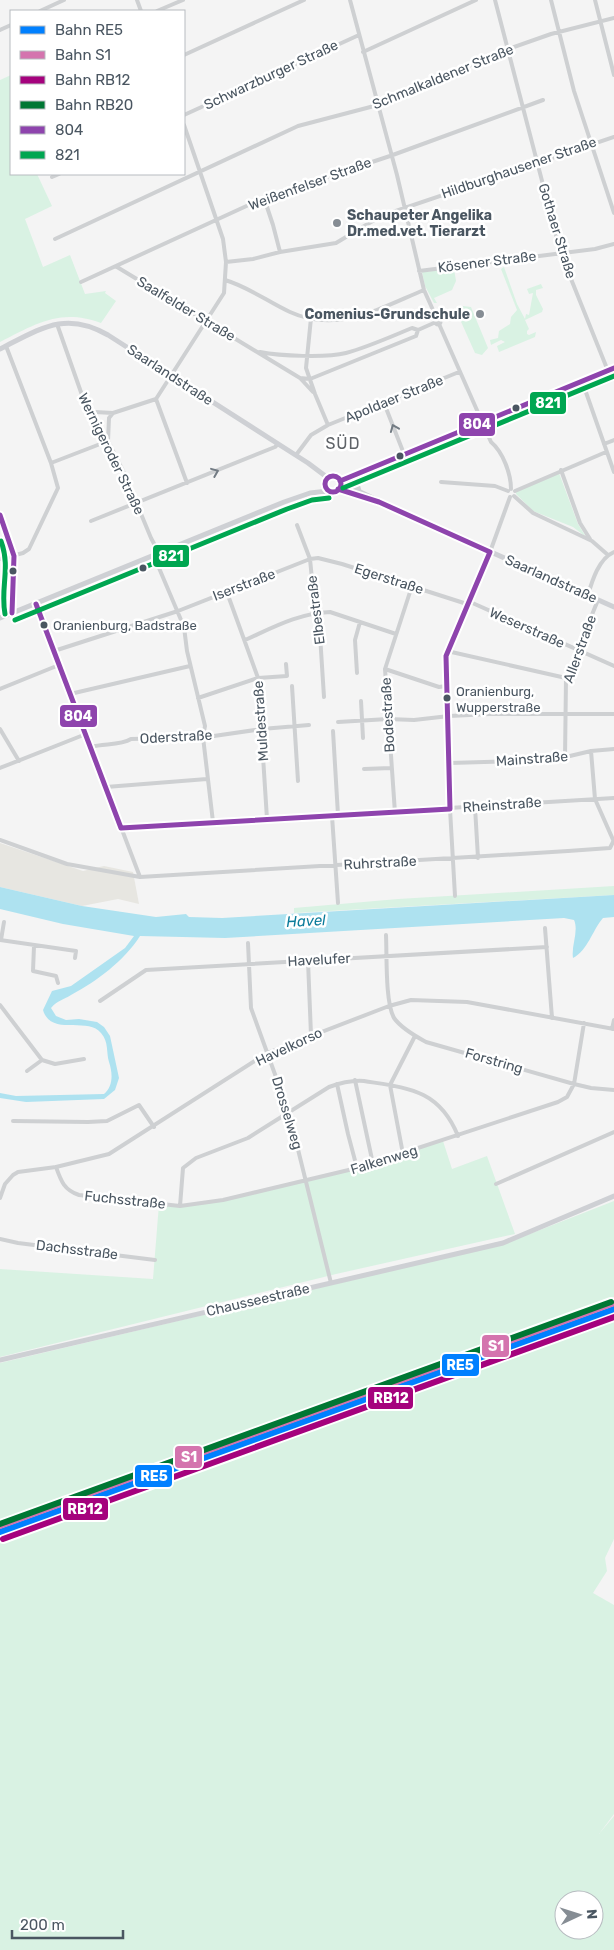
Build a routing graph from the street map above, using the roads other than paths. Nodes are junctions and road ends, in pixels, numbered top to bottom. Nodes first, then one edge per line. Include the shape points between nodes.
1 (64, 0) edge
2 (183, 0) edge
3 (304, 0) edge
4 (350, 0) edge
5 (476, 0) edge
6 (495, 0) edge
7 (551, 0) edge
8 (594, 0) edge
9 (42, 10) edge
10 (159, 10) edge
11 (614, 18) edge
12 (600, 21) junction
13 (559, 32) junction
14 (359, 35) junction
15 (508, 49) junction
16 (363, 52) junction
17 (185, 55) edge
18 (614, 75) edge
19 (544, 100) dead end
20 (378, 105) junction
21 (523, 107) junction
22 (185, 115) edge
23 (185, 128) edge
24 (614, 137) edge
25 (592, 143) junction
26 (390, 156) junction
27 (537, 162) junction
28 (200, 173) junction
29 (57, 175) edge
30 (52, 177) dead end
31 (264, 198) junction
32 (404, 208) junction
33 (614, 213) edge
34 (216, 220) junction
35 (55, 239) dead end
36 (614, 244) edge
37 (280, 252) junction
38 (561, 254) junction
39 (226, 262) junction
40 (117, 266) junction
41 (419, 271) junction
42 (225, 280) junction
43 (81, 282) dead end
44 (424, 290) junction
45 (311, 318) junction
46 (206, 320) junction
47 (437, 322) junction
48 (57, 324) junction
49 (418, 330) junction
50 (6, 346) junction
51 (0, 349) edge
52 (256, 351) junction
53 (307, 355) junction
54 (614, 368) edge
55 (608, 371) junction
56 (459, 372) junction
57 (171, 375) junction
58 (300, 378) junction
59 (310, 379) junction
60 (582, 381) junction
61 (315, 394) junction
62 (156, 399) junction
63 (384, 403) junction
64 (113, 413) junction
65 (89, 415) junction
66 (482, 422) junction
67 (328, 425) junction
68 (614, 440) edge
69 (108, 441) junction
70 (278, 444) junction
71 (604, 444) junction
72 (606, 452) junction
73 (404, 454) junction
74 (296, 455) junction
75 (51, 463) junction
76 (561, 470) junction
77 (363, 471) junction
78 (614, 472) edge
79 (328, 478) junction
80 (441, 482) dead end
81 (187, 483) junction
82 (339, 485) junction
83 (327, 488) junction
84 (360, 491) junction
85 (511, 493) junction
86 (379, 502) junction
87 (137, 503) junction
88 (0, 516) edge
89 (91, 521) dead end
90 (297, 525) dead end
91 (592, 541) junction
92 (490, 552) junction
93 (614, 552) edge
94 (159, 553) junction
95 (608, 555) junction
96 (14, 556) junction
97 (0, 559) edge
98 (310, 559) junction
99 (159, 568) dead end
100 (410, 592) dead end
101 (588, 595) junction
102 (229, 598) dead end
103 (598, 600) junction
104 (468, 603) junction
105 (36, 604) junction
106 (614, 607) edge
107 (178, 611) junction
108 (318, 612) junction
109 (12, 613) junction
110 (0, 618) edge
111 (360, 622) junction
112 (396, 634) junction
113 (245, 640) junction
114 (577, 650) junction
115 (54, 651) junction
116 (447, 651) junction
117 (286, 664) dead end
118 (59, 665) junction
119 (190, 666) junction
120 (614, 666) edge
121 (385, 669) junction
122 (357, 673) dead end
123 (258, 678) junction
124 (566, 678) junction
125 (292, 686) dead end
126 (446, 686) junction
127 (0, 689) edge
128 (70, 694) junction
129 (324, 697) dead end
130 (198, 698) junction
131 (361, 700) dead end
132 (614, 714) edge
133 (564, 715) junction
134 (449, 716) junction
135 (388, 719) junction
136 (362, 721) junction
137 (338, 722) dead end
138 (309, 725) dead end
139 (295, 726) junction
140 (0, 729) edge
141 (262, 729) junction
142 (333, 731) dead end
143 (86, 734) junction
144 (203, 737) junction
145 (363, 738) dead end
146 (91, 747) junction
147 (614, 748) edge
148 (591, 751) junction
149 (565, 758) junction
150 (19, 761) junction
151 (450, 763) junction
152 (0, 768) edge
153 (391, 768) junction
154 (364, 769) dead end
155 (207, 779) junction
156 (298, 781) dead end
157 (106, 787) junction
158 (614, 798) edge
159 (595, 799) junction
160 (476, 807) junction
161 (450, 809) junction
162 (395, 812) junction
163 (338, 815) junction
164 (332, 816) junction
165 (267, 819) junction
166 (213, 822) junction
167 (121, 828) junction
168 (0, 840) edge
169 (614, 841) edge
170 (478, 858) junction
171 (452, 859) junction
172 (335, 866) junction
173 (140, 876) junction
174 (455, 896) dead end
175 (338, 903) dead end
176 (4, 922) dead end
177 (545, 928) dead end
178 (386, 935) dead end
179 (0, 940) edge
180 (248, 943) dead end
181 (34, 946) junction
182 (547, 947) junction
183 (387, 956) junction
184 (76, 958) dead end
185 (308, 961) junction
186 (248, 964) junction
187 (58, 983) dead end
188 (100, 1001) dead end
189 (0, 1005) edge
190 (389, 1006) junction
191 (552, 1018) junction
192 (614, 1020) edge
193 (584, 1023) junction
194 (613, 1029) edge
195 (311, 1035) junction
196 (415, 1036) junction
197 (268, 1054) junction
198 (84, 1059) dead end
199 (42, 1060) junction
200 (27, 1071) dead end
201 (355, 1080) junction
202 (338, 1084) junction
203 (574, 1084) junction
204 (390, 1085) junction
205 (614, 1090) edge
206 (290, 1113) junction
207 (13, 1121) dead end
208 (154, 1127) junction
209 (614, 1132) edge
210 (458, 1136) junction
211 (403, 1154) junction
212 (373, 1164) junction
213 (56, 1167) junction
214 (358, 1168) junction
215 (306, 1182) junction
216 (496, 1184) dead end
217 (614, 1196) edge
218 (0, 1198) edge
219 (180, 1206) junction
220 (0, 1239) edge
221 (155, 1260) dead end
222 (331, 1283) junction
223 (0, 1360) edge

1 - 9 street
2 - 10 street
3 - 17 street
4 - 14 street
5 - 16 street
6 - 15 street, Gothaer Straße
7 - 13 street
8 - 12 street
11 - 12 street, Schmalkaldener Straße
12 - 13 street, Schmalkaldener Straße
12 - 18 street
13 - 15 street, Schmalkaldener Straße
13 - 25 street
14 - 16 street
14 - 22 street, Schwarzburger Straße
15 - 20 street, Schmalkaldener Straße
15 - 21 street, Gothaer Straße
16 - 20 street
19 - 21 street, Weißenfelser Straße
20 - 26 street
20 - 28 street, Schmalkaldener Straße via 307,123
21 - 26 street, Weißenfelser Straße
21 - 27 street, Gothaer Straße
23 - 28 street
24 - 25 street, Hildburghausener Straße
25 - 27 street, Hildburghausener Straße
25 - 33 street
26 - 31 street, Weißenfelser Straße
26 - 32 street
27 - 32 street, Hildburghausener Straße
27 - 38 street, Gothaer Straße
28 - 34 street
28 - 35 street, Schmalkaldener Straße
29 - 30 street
31 - 34 street, Weißenfelser Straße
31 - 37 street
32 - 37 street, Hildburghausener Straße via 381,216 336,243
32 - 41 street
34 - 39 street
34 - 40 street, Weißenfelser Straße
36 - 38 street, Kösener Straße
37 - 39 street, Hildburghausener Straße
38 - 41 street, Kösener Straße
38 - 55 street, Gothaer Straße
39 - 42 street
40 - 43 street, Weißenfelser Straße
40 - 46 street, Saalfelder Straße
41 - 44 street
42 - 45 street via 241,284 290,312
42 - 46 street via 224,293
44 - 45 street via 355,318
44 - 47 street
45 - 53 street
46 - 52 street, Saalfelder Straße
46 - 57 street
47 - 49 street, Saalfelder Straße
47 - 56 street
48 - 50 street, Saarlandstraße
48 - 57 street, Saarlandstraße via 75,323 96,328
48 - 65 street, Wernigeroder Straße
49 - 53 street, Saalfelder Straße via 412,328 346,353
49 - 59 street, Saalfelder Straße via 416,336
50 - 51 street, Saarlandstraße
50 - 75 street
52 - 53 street, Saalfelder Straße
52 - 58 street, Saalfelder Straße
53 - 59 street via 306,368
54 - 55 street
55 - 60 street
56 - 63 street, Apoldaer Straße
56 - 66 street
57 - 62 street
57 - 70 street, Saarlandstraße
58 - 59 street, Saalfelder Straße
58 - 61 street
59 - 61 street
60 - 66 street
60 - 71 street
61 - 67 street
62 - 64 street
62 - 81 street
63 - 67 street, Apoldaer Straße
73 -> 63 street
64 - 65 street
64 - 69 street via 109,418
65 - 69 street, Wernigeroder Straße
66 - 73 street
66 - 85 street via 491,442 498,448 509,475
67 - 74 street, Apoldaer Straße via 311,435
68 - 71 street
69 - 75 street
69 - 87 street, Wernigeroder Straße
70 - 74 street, Saarlandstraße
81 -> 70 street
71 - 72 street
72 - 76 street
72 - 78 street
73 - 77 street
74 - 79 street, Saarlandstraße
75 - 96 street via 58,488 30,549
76 - 85 street
76 - 91 street via 580,523
77 - 82 street
77 - 84 street via 358,478
79 - 82 street via 335,477
79 - 83 street
80 - 85 street via 495,486
81 - 87 street
82 - 83 street via 333,492
82 - 84 street, Saarlandstraße
82 - 86 street, Saarlandstraße
83 - 94 street
84 - 86 street, Saarlandstraße
85 - 91 street via 533,513
85 - 92 street
86 - 92 street, Saarlandstraße
87 - 89 street
87 - 94 street, Wernigeroder Straße
88 - 96 street
90 - 98 street, Elbestraße
91 - 95 street
92 - 101 street, Saarlandstraße
92 - 104 street
93 - 95 street
94 - 105 street
95 - 101 street via 601,563
96 - 97 street
96 - 109 street
98 - 104 street, Egerstraße via 342,564
98 - 107 street, Iserstraße
98 - 108 street, Elbestraße
99 - 107 street
100 - 112 street, Bodestraße
101 - 103 street, Saarlandstraße
102 - 113 street, Muldestraße
103 - 106 street, Saarlandstraße
103 - 114 street, Allerstraße
104 - 114 street, Weserstraße
104 - 116 street
105 - 109 street
105 - 115 street
107 - 115 street, Iserstraße
107 - 119 street
108 - 111 street via 330,612
108 - 113 street via 303,615
108 - 129 street, Elbestraße
109 - 110 street
111 - 112 street
111 - 122 street via 355,640
112 - 121 street, Bodestraße
113 - 123 street, Muldestraße
114 - 120 street, Weserstraße
114 - 124 street, Allerstraße
115 - 118 street
116 - 124 street
116 - 126 street
117 - 123 street via 287,676
118 - 127 street
118 - 128 street
119 - 128 street
119 - 130 street
121 - 126 street via 439,687
121 - 135 street, Bodestraße
123 - 130 street
123 - 141 street, Muldestraße
124 - 133 street, Allerstraße
125 - 139 street
126 - 134 street
128 - 143 street
130 - 144 street via 205,726
131 - 136 street
132 - 133 street
133 - 134 street
133 - 149 street, Allerstraße
134 - 135 street
134 - 151 street
135 - 136 street
135 - 153 street, Bodestraße
136 - 137 street
136 - 145 street
138 - 139 street, Oderstraße
139 - 141 street, Oderstraße
139 - 156 street
140 - 150 street
141 - 144 street, Oderstraße
141 - 165 street, Muldestraße
142 - 163 street
143 - 146 street
143 - 150 street
144 - 146 street, Oderstraße via 131,739
144 - 155 street
146 - 157 street
147 - 148 street, Mainstraße
148 - 149 street, Mainstraße
148 - 159 street
149 - 151 street, Mainstraße
150 - 152 street
151 - 161 street
153 - 154 street
153 - 162 street, Bodestraße
155 - 157 street
155 - 166 street
157 - 167 street
158 - 159 street, Rheinstraße
159 - 160 street, Rheinstraße
159 - 169 street
160 - 161 street, Rheinstraße
160 - 170 street
161 - 162 street, Rheinstraße
161 - 171 street
162 - 163 street, Rheinstraße
163 - 164 street, Rheinstraße
164 - 165 street, Rheinstraße
164 - 172 street
165 - 166 street, Rheinstraße
166 - 167 street, Rheinstraße
167 - 173 street
168 - 173 street, Ruhrstraße via 68,864
169 - 170 street, Ruhrstraße via 610,848
170 - 171 street, Ruhrstraße
171 - 172 street, Ruhrstraße
171 - 174 street
172 - 173 street, Ruhrstraße
172 - 175 street
176 - 179 street
177 - 182 street
178 - 183 street
179 - 181 street
180 - 186 street, Drosselweg
181 - 184 street via 76,951
181 - 187 street via 33,971 56,976
182 - 183 street, Havelufer
182 - 191 street
183 - 185 street, Havelufer
183 - 190 street
185 - 186 street, Havelufer
185 - 195 street
186 - 188 street, Havelufer via 146,970
186 - 197 street, Drosselweg via 251,1008
189 - 199 street
190 - 191 street, Havelkorso via 411,1000 467,1002
190 - 195 street, Havelkorso
190 - 196 street, Forstring via 395,1019
191 - 193 street, Havelkorso
192 - 194 street
193 - 194 street, Havelkorso
193 - 203 street
195 - 197 street, Havelkorso
196 - 203 street, Forstring via 426,1042
196 - 204 street
197 - 206 street, Drosselweg
197 - 208 street, Havelkorso
198 - 199 street via 55,1064
199 - 200 street
201 - 202 street
201 - 204 street
201 - 212 street
202 - 206 street
202 - 214 street
203 - 205 street, Forstring
203 - 210 street, Falkenweg via 567,1097 558,1102
204 - 210 street via 418,1091 432,1100 452,1122
204 - 211 street
206 - 215 street, Drosselweg
206 - 219 street via 248,1138 196,1158 184,1168
207 - 208 street via 106,1121 139,1106
208 - 213 street, Havelkorso via 109,1154
209 - 216 street
210 - 211 street, Falkenweg
211 - 212 street, Falkenweg
212 - 214 street, Falkenweg
213 - 218 street, Havelkorso via 24,1170 13,1175 5,1184
213 - 219 street, Fuchsstraße via 62,1184 69,1192
214 - 215 street, Falkenweg
215 - 219 street, Falkenweg
215 - 222 street, Drosselweg
217 - 222 street, Chausseestraße via 516,1238
220 - 221 street, Dachsstraße
222 - 223 street, Chausseestraße

